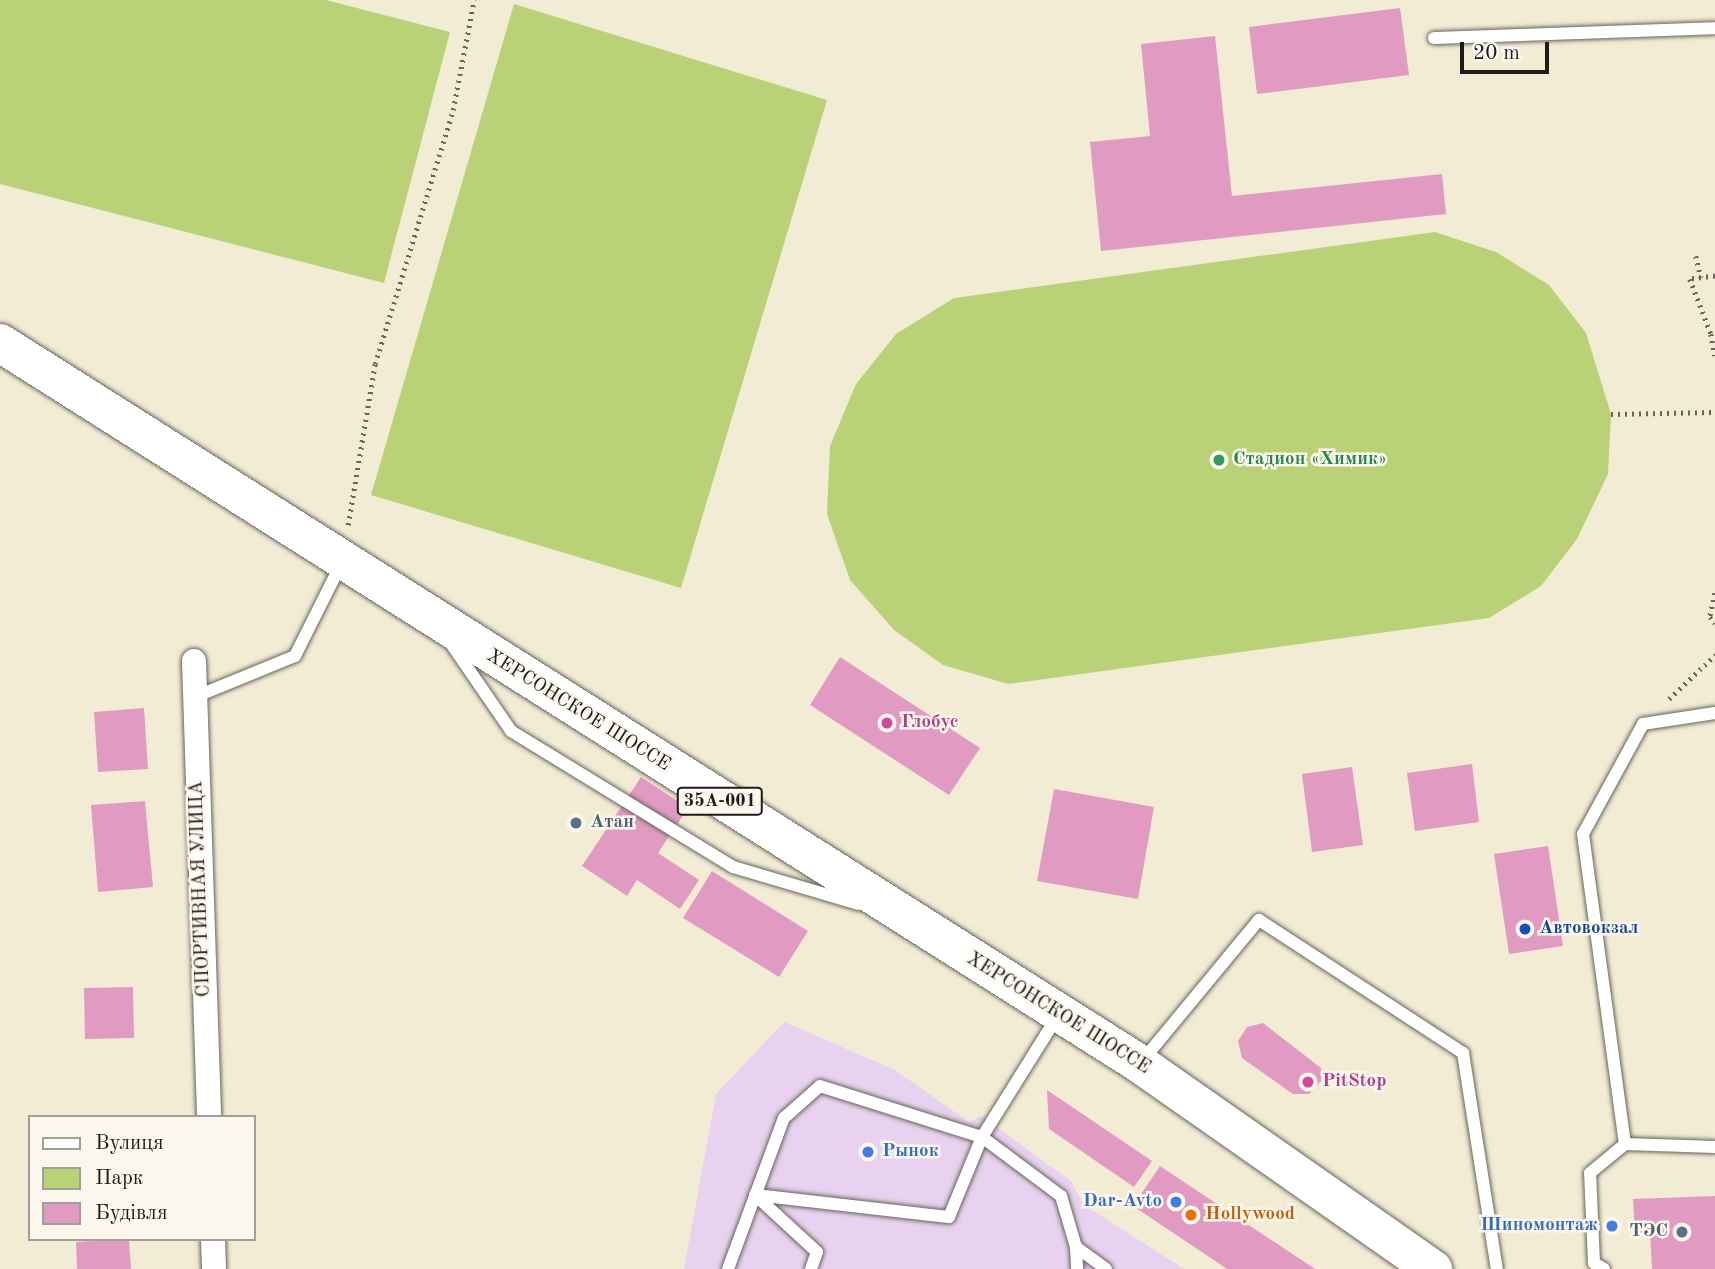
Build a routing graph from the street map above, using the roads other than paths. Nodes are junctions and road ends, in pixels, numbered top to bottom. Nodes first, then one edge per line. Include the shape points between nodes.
1 (1715, 28) edge
2 (1434, 38) dead end
3 (0, 343) edge
4 (342, 561) junction
5 (433, 619) junction
6 (194, 660) dead end
7 (195, 697) junction
8 (1715, 713) edge
9 (904, 917) junction
10 (1059, 1014) junction
11 (1140, 1065) junction
12 (209, 1115) edge
13 (982, 1137) junction
14 (1625, 1144) junction
15 (1715, 1147) edge
16 (755, 1195) junction
17 (213, 1241) edge
18 (1076, 1247) junction
19 (1594, 1267) edge
20 (214, 1269) edge
21 (728, 1269) edge
22 (811, 1269) edge
23 (1077, 1269) edge
24 (1106, 1269) edge
25 (1433, 1269) edge
26 (1497, 1269) edge

1 - 2 lane
3 - 4 highway, ХЕРСОНСКОЕ ШОССЕ / 35А-001
4 - 5 highway, ХЕРСОНСКОЕ ШОССЕ / 35А-001
4 - 7 lane via 295,656
5 - 9 highway, ХЕРСОНСКОЕ ШОССЕ / 35А-001
5 - 9 lane via 511,731 733,867
6 - 7 street, СПОРТИВНАЯ УЛИЦА
7 - 12 street, СПОРТИВНАЯ УЛИЦА
8 - 14 lane via 1643,724 1583,834
9 - 10 highway, ХЕРСОНСКОЕ ШОССЕ / 35А-001
10 - 11 highway, ХЕРСОНСКОЕ ШОССЕ / 35А-001
10 - 13 lane
11 - 25 highway, ХЕРСОНСКОЕ ШОССЕ / 35А-001
11 - 26 lane via 1259,920 1463,1053
13 - 16 lane via 949,1217
13 - 16 lane via 820,1086 785,1118
13 - 18 lane via 1061,1196
14 - 15 lane
14 - 19 lane via 1590,1173
16 - 21 lane
16 - 22 lane via 817,1252
17 - 20 street
18 - 23 lane
18 - 24 lane

